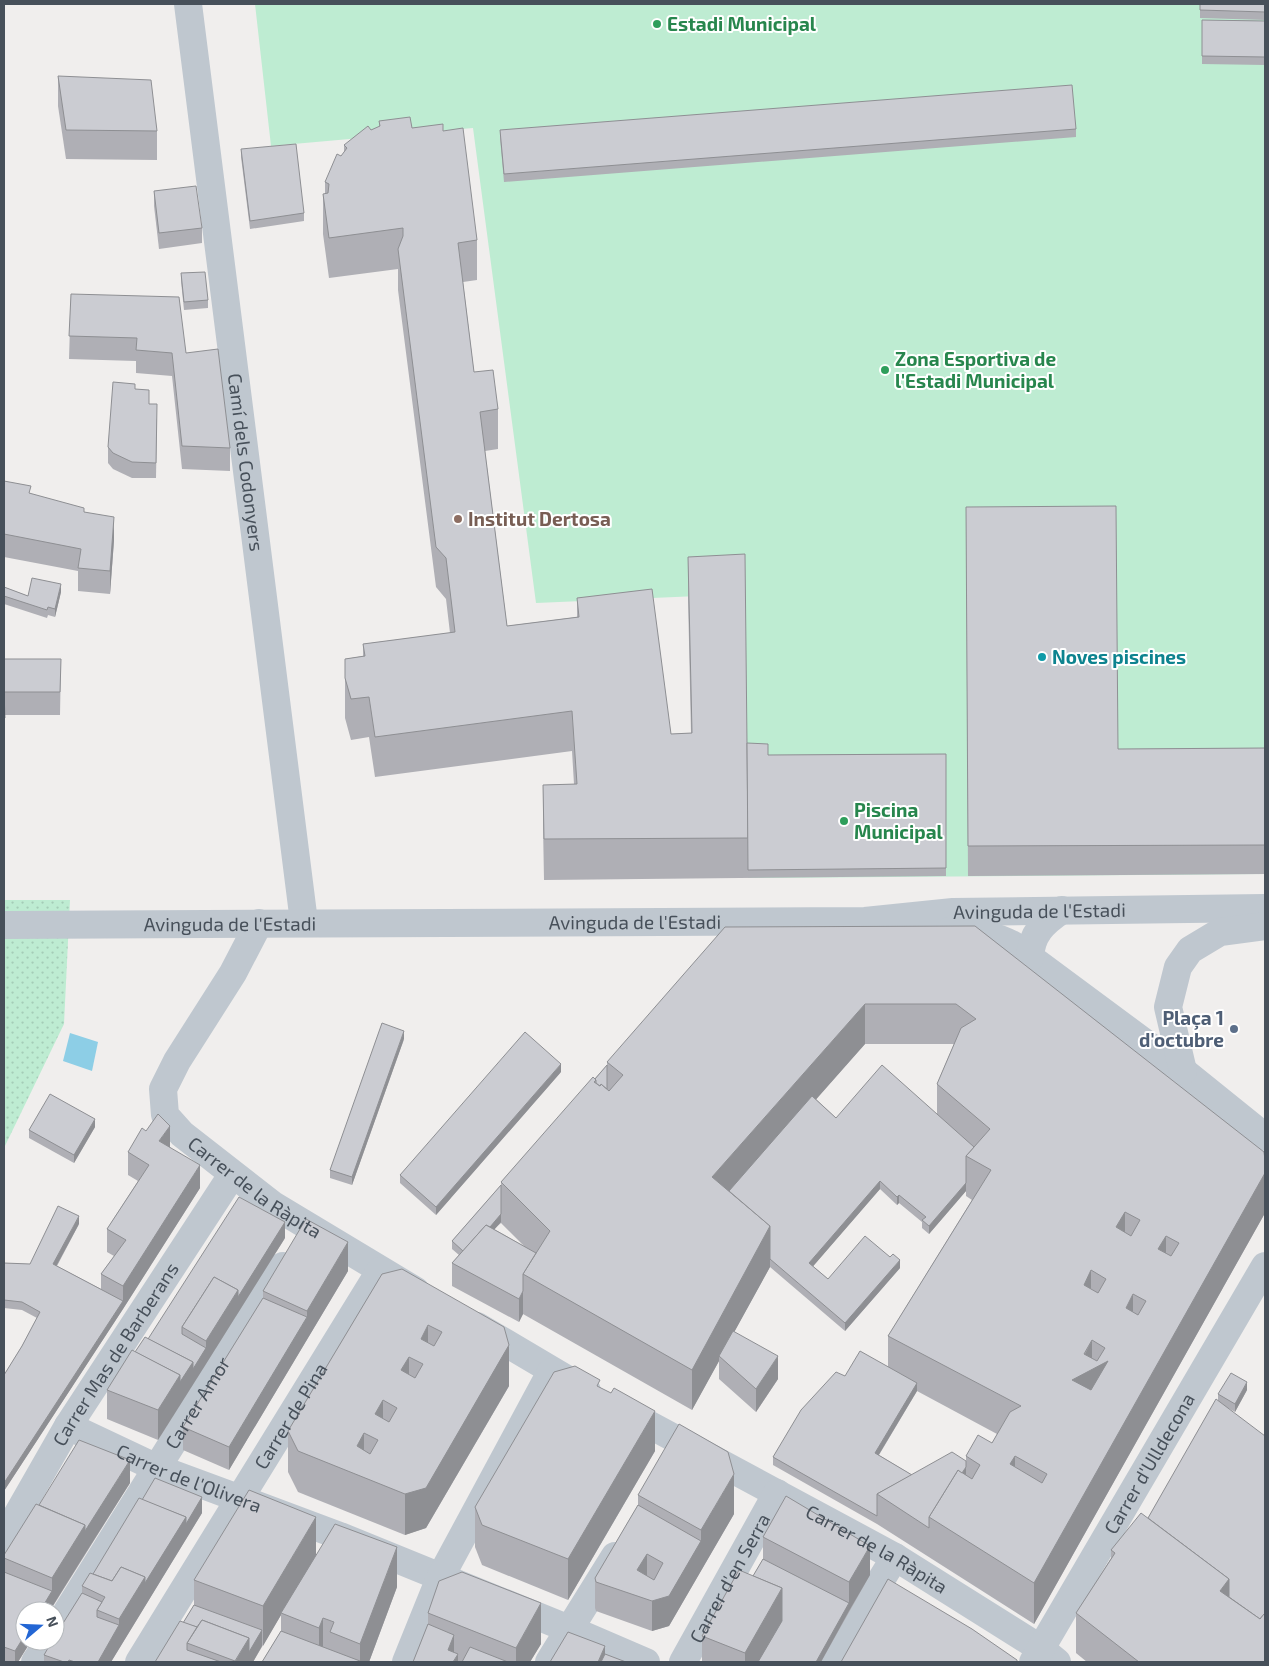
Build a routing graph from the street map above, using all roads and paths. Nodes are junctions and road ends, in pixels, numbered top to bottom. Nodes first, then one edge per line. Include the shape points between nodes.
1 (188, 4) edge
2 (1265, 908) edge
3 (1062, 910) junction
4 (866, 921) junction
5 (304, 922) junction
6 (259, 923) junction
7 (4, 925) edge
8 (1265, 926) edge
9 (1030, 958) junction
10 (1183, 1071) junction
11 (1265, 1136) edge
12 (232, 1175) junction
13 (308, 1226) junction
14 (1265, 1266) edge
15 (380, 1272) junction
16 (551, 1372) junction
17 (68, 1426) junction
18 (157, 1468) junction
19 (777, 1493) junction
20 (239, 1499) junction
21 (340, 1536) junction
22 (627, 1537) edge
23 (4, 1538) edge
24 (895, 1557) junction
25 (325, 1562) edge
26 (440, 1578) junction
27 (65, 1615) edge
28 (569, 1629) junction
29 (42, 1651) edge
30 (1043, 1658) edge
31 (35, 1662) edge
32 (139, 1662) edge
33 (406, 1662) edge
34 (549, 1662) edge
35 (646, 1662) edge
36 (683, 1662) edge
37 (831, 1662) edge

1 - 5 street, Camí dels Codonyers
2 - 3 street, Avinguda de l'Estadi
3 - 4 street, Avinguda de l'Estadi via 953,912
3 - 9 street via 1037,932 1031,943
4 - 5 street, Avinguda de l'Estadi
4 - 9 street via 996,936
5 - 6 street, Avinguda de l'Estadi
6 - 7 street, Avinguda de l'Estadi
6 - 12 street, Carrer de la Ràpita via 163,1090 165,1115 182,1134
8 - 10 street via 1220,932 1190,950 1178,967 1168,1007
9 - 10 street
10 - 11 street
12 - 13 street, Carrer de la Ràpita
12 - 17 street, Carrer Mas de Barberans
13 - 15 street, Carrer de la Ràpita
13 - 18 street, Carrer Amor
14 - 30 street, Carrer d'Ulldecona
15 - 16 street, Carrer de la Ràpita
15 - 20 street, Carrer de Pina
16 - 19 street, Carrer de la Ràpita via 679,1453
16 - 26 street
17 - 18 street, Carrer de l'Olivera
17 - 23 street, Carrer Mas de Barberans
18 - 20 street, Carrer de l'Olivera
18 - 27 street, Carrer Amor
19 - 24 street, Carrer de la Ràpita
19 - 36 street, Carrer d'en Serra
20 - 21 street, Carrer de l'Olivera
20 - 32 street, Carrer de Pina
21 - 25 street
21 - 26 street, Carrer de l'Olivera
22 - 28 street
24 - 30 street, Carrer de la Ràpita
24 - 37 street
26 - 28 street, Carrer de l'Olivera
26 - 33 street
28 - 34 street
28 - 35 street, Carrer de l'Olivera
29 - 31 street

